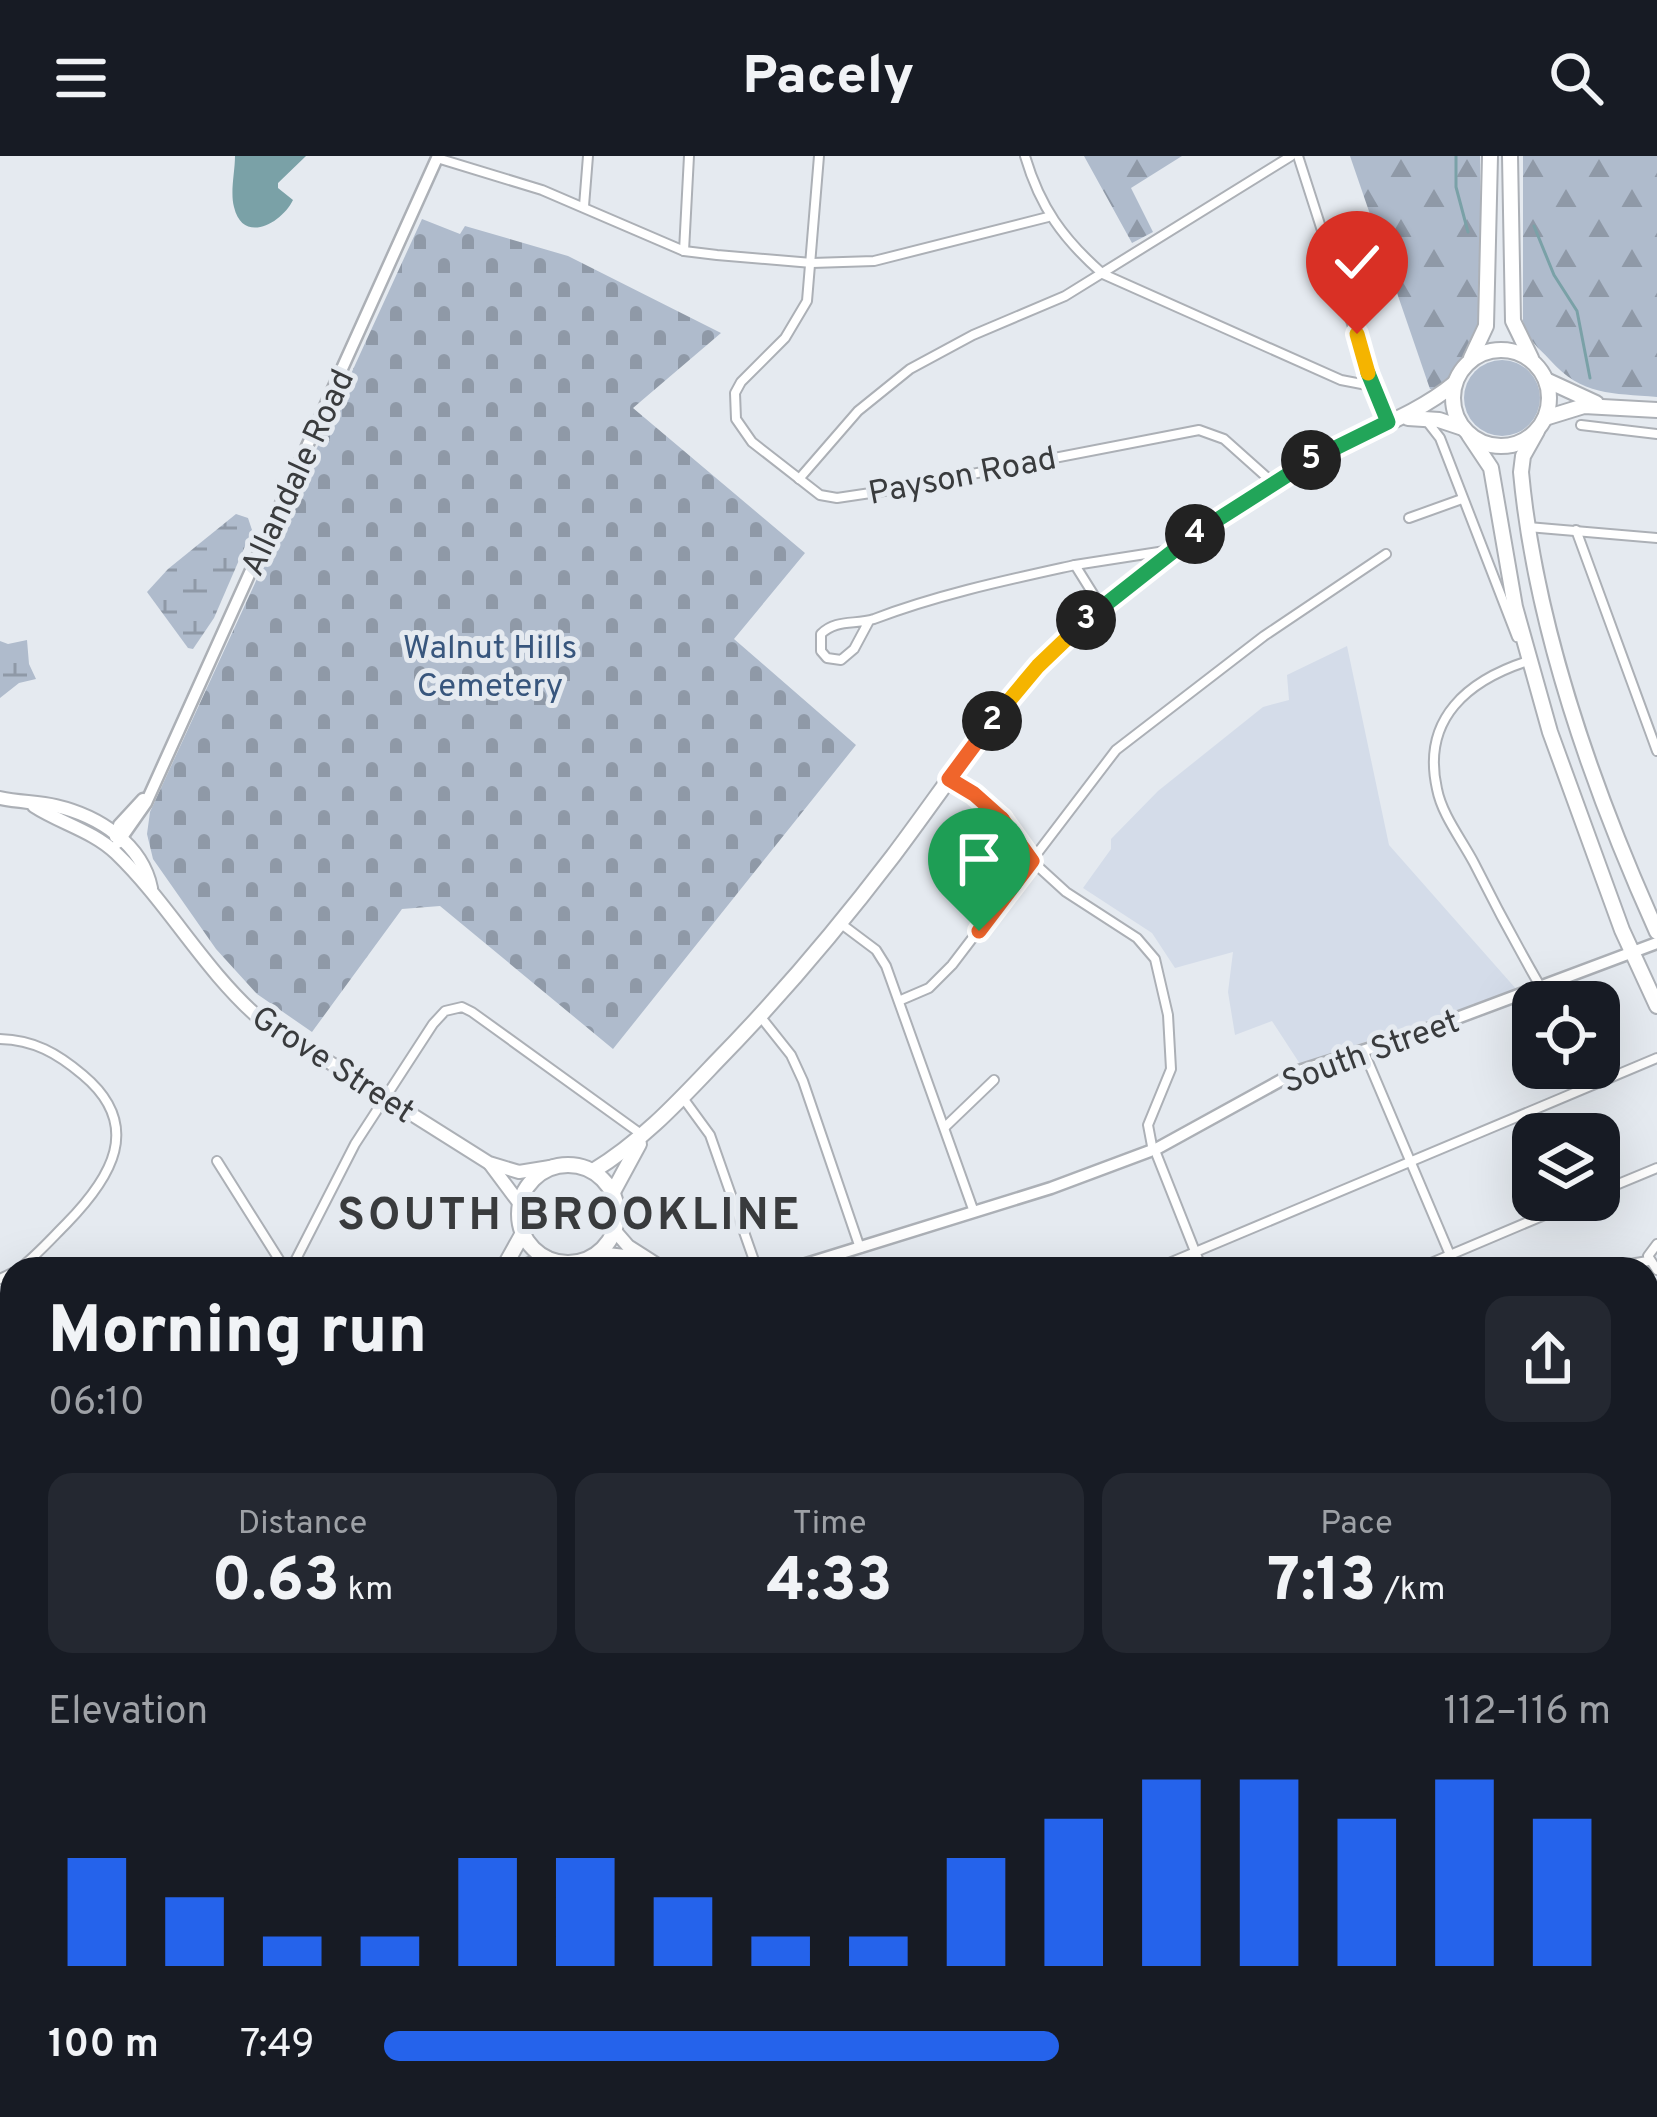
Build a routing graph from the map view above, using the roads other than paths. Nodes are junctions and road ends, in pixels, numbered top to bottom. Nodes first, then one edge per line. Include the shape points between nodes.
1 (588, 156) edge
2 (689, 156) edge
3 (819, 156) edge
4 (1025, 156) edge
5 (1295, 156) edge
6 (1490, 156) edge
7 (1510, 156) edge
8 (438, 157) edge
9 (584, 206) junction
10 (1048, 217) junction
11 (684, 251) junction
12 (812, 263) junction
13 (1103, 274) junction
14 (1534, 362) junction
15 (1464, 367) junction
16 (1546, 380) junction
17 (1455, 383) junction
18 (1372, 386) junction
19 (1600, 404) junction
20 (1657, 410) edge
21 (1420, 417) junction
22 (1393, 420) junction
23 (1541, 425) junction
24 (1581, 425) dead end
25 (1466, 431) junction
26 (1657, 434) edge
27 (799, 479) junction
28 (1273, 482) junction
29 (1462, 500) junction
30 (1408, 518) dead end
31 (1528, 527) junction
32 (1576, 530) junction
33 (1657, 538) edge
34 (1172, 550) junction
35 (1386, 554) dead end
36 (1076, 565) junction
37 (1101, 607) junction
38 (869, 621) junction
39 (1528, 661) junction
40 (1657, 751) edge
41 (949, 779) junction
42 (0, 798) edge
43 (117, 840) junction
44 (1032, 861) junction
45 (840, 923) junction
46 (1657, 932) edge
47 (1657, 943) edge
48 (1634, 953) junction
49 (1538, 981) edge
50 (1557, 981) edge
51 (1512, 998) edge
52 (901, 1000) junction
53 (1657, 1006) edge
54 (760, 1016) junction
55 (0, 1039) edge
56 (1364, 1052) junction
57 (1657, 1058) edge
58 (994, 1080) dead end
59 (682, 1097) junction
60 (385, 1098) junction
61 (946, 1127) junction
62 (644, 1136) junction
63 (1154, 1149) junction
64 (218, 1161) dead end
65 (1410, 1161) junction
66 (489, 1163) junction
67 (556, 1166) junction
68 (1657, 1168) edge
69 (593, 1171) junction
70 (1620, 1183) edge
71 (613, 1192) junction
72 (520, 1204) junction
73 (974, 1212) junction
74 (1529, 1221) edge
75 (615, 1231) junction
76 (523, 1233) junction
77 (860, 1247) junction
78 (598, 1253) junction
79 (1195, 1253) junction
80 (1450, 1254) junction
81 (30, 1257) edge
82 (280, 1257) edge
83 (294, 1257) edge
84 (510, 1257) edge
85 (545, 1257) edge
86 (588, 1257) edge
87 (627, 1257) edge
88 (645, 1257) edge
89 (753, 1257) edge
90 (828, 1257) edge
91 (1185, 1257) edge
92 (1197, 1257) edge
93 (1443, 1257) edge
94 (1451, 1257) edge

1 - 9 street
2 - 11 street
3 - 12 street, Payson Road
4 - 10 street
5 - 13 street
5 - 18 street
6 - 15 main road via 1486,326
7 - 14 main road via 1513,321
8 - 9 street
8 - 43 street, Allandale Road via 138,818
9 - 11 street
10 - 12 street via 890,258
10 - 13 street
11 - 12 street
12 - 27 street, Payson Road via 797,322 741,382 734,406 743,432
13 - 18 street
13 - 27 street via 910,369 858,410
14 - 15 main road via 1498,350
14 - 16 main road
15 - 17 main road
16 - 19 main road
16 - 23 main road via 1550,399
17 - 22 main road
17 - 25 main road via 1453,404
18 - 22 street
19 - 20 main road
19 - 23 main road
21 - 22 main road
21 - 25 main road
21 - 29 street via 1436,429
22 - 28 main road
23 - 25 main road via 1504,447
23 - 31 main road via 1521,465
24 - 26 street
25 - 39 main road via 1491,468
27 - 28 street, Payson Road via 837,498 1199,430 1224,439
28 - 34 main road
29 - 30 street
29 - 39 street
31 - 32 street
31 - 46 main road via 1562,681
32 - 33 street
32 - 40 street
34 - 36 street
34 - 37 main road
35 - 44 street via 1129,738
36 - 37 street
36 - 38 street via 964,588
37 - 41 main road via 1014,693
38 - 38 street via 828,627 821,651 841,660
39 - 48 main road
39 - 49 street via 1485,677 1454,704 1435,770 1445,811
41 - 44 street via 992,808
41 - 45 main road
42 - 43 main road
43 - 60 main road, Grove Street via 147,868 152,889 230,992
44 - 52 street via 952,964 929,988
44 - 63 street via 1155,959 1171,1069 1148,1125
45 - 52 street via 876,950
45 - 54 main road
47 - 48 street, South Street
48 - 50 street, South Street
48 - 53 main road
51 - 56 street, South Street
52 - 61 street
54 - 59 main road
54 - 77 street via 803,1081
55 - 81 street via 40,1045 68,1062 116,1123 107,1175
56 - 63 street, South Street via 1296,1072
56 - 65 street
57 - 65 street
58 - 61 street
59 - 62 main road
59 - 89 street via 710,1135
60 - 62 street via 433,1024 462,1007
60 - 66 main road, Grove Street
60 - 83 street
61 - 73 street
62 - 69 main road
62 - 71 main road
63 - 73 street, South Street
63 - 79 street
64 - 82 street
65 - 79 street
65 - 80 street
66 - 67 main road, Grove Street via 519,1172
66 - 72 main road, Grove Street
67 - 69 main road
67 - 72 main road via 533,1180
68 - 70 street
69 - 71 main road
71 - 75 main road
72 - 76 main road
73 - 77 street, South Street
74 - 80 street
75 - 78 main road
75 - 88 main road
76 - 84 main road
76 - 85 main road
77 - 90 street, South Street
78 - 86 main road
78 - 87 main road
79 - 91 street
79 - 92 street
80 - 93 street
80 - 94 street

